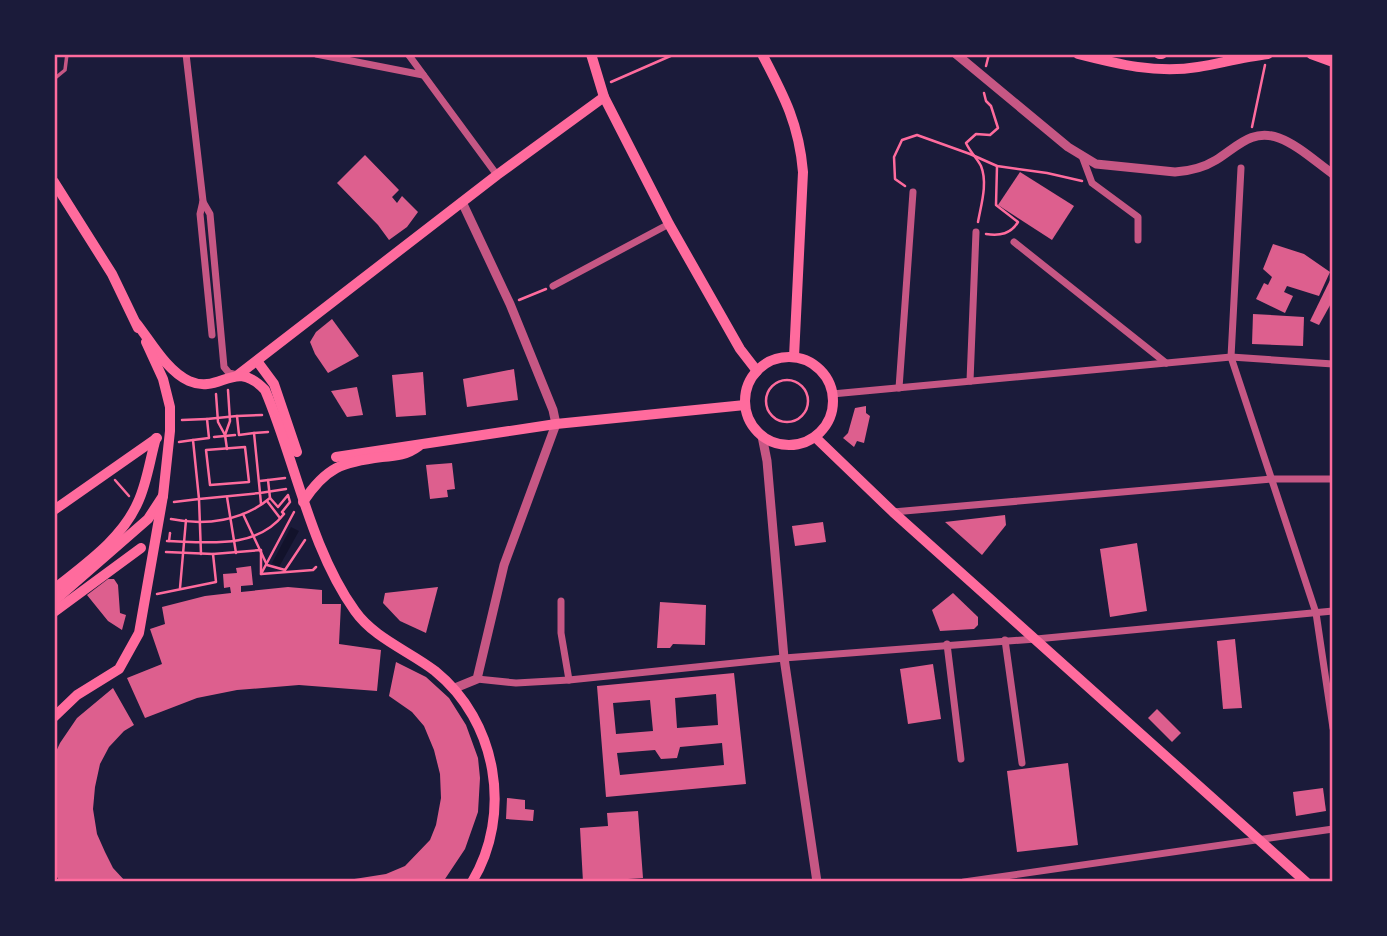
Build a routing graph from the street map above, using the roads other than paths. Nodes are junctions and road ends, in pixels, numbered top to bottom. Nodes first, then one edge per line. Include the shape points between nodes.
1 (67, 54) edge
2 (186, 54) edge
3 (316, 54) edge
4 (408, 54) edge
5 (591, 54) edge
6 (762, 54) edge
7 (956, 54) edge
8 (1078, 54) edge
9 (1268, 54) edge
10 (1311, 54) edge
11 (1240, 56) edge
12 (1333, 62) edge
13 (423, 75) junction
14 (54, 79) edge
15 (603, 92) junction
16 (1082, 155) junction
17 (1241, 168) dead end
18 (1333, 174) edge
19 (497, 176) junction
20 (54, 183) edge
21 (914, 192) road end
22 (203, 201) junction
23 (462, 202) junction
24 (438, 223) junction
25 (669, 224) junction
26 (976, 232) road end
27 (426, 236) dead end
28 (1138, 240) dead end
29 (1014, 242) dead end
30 (553, 286) road end
31 (136, 324) junction
32 (212, 335) dead end
33 (794, 357) junction
34 (1230, 357) junction
35 (257, 361) junction
36 (1166, 363) junction
37 (1333, 364) edge
38 (757, 371) junction
39 (237, 375) junction
40 (970, 381) junction
41 (899, 388) junction
42 (832, 394) junction
43 (745, 405) junction
44 (556, 424) junction
45 (762, 436) junction
46 (815, 437) junction
47 (419, 446) junction
48 (297, 452) dead end
49 (337, 457) dead end
50 (1272, 479) junction
51 (1333, 479) edge
52 (297, 498) junction
53 (166, 499) junction
54 (54, 510) edge
55 (893, 512) junction
56 (141, 548) dead end
57 (54, 589) edge
58 (54, 601) edge
59 (561, 601) dead end
60 (1333, 611) edge
61 (54, 612) edge
62 (1316, 613) junction
63 (1036, 639) junction
64 (1005, 640) junction
65 (947, 644) junction
66 (784, 658) junction
67 (477, 678) junction
68 (569, 680) junction
69 (455, 688) junction
70 (54, 718) edge
71 (1333, 728) edge
72 (961, 759) dead end
73 (1022, 763) dead end
74 (1333, 829) edge
75 (1261, 839) junction
76 (475, 881) edge
77 (817, 882) edge
78 (964, 882) edge
79 (1306, 882) edge

1 - 14 lane via 65,70
2 - 22 street
3 - 13 street
4 - 13 street
5 - 15 main road
6 - 33 main road via 793,116 801,143
7 - 16 street
8 - 11 main road via 1158,69 1196,68
9 - 11 main road
10 - 12 main road
13 - 19 street
15 - 19 main road
15 - 25 main road
16 - 18 street via 1096,164 1175,173 1217,159 1261,134 1280,138
16 - 28 street via 1092,183 1138,217
17 - 34 street
19 - 23 main road
20 - 31 main road via 112,274
21 - 41 street
22 - 32 street via 200,214
22 - 39 street via 210,214 224,367
23 - 24 main road
23 - 44 street via 510,304
24 - 27 main road
24 - 35 main road
25 - 30 street
25 - 38 main road
26 - 40 street
29 - 36 street
31 - 39 main road via 185,379 211,384
31 - 53 main road via 163,379 170,407
33 - 38 main road via 774,360
33 - 42 main road via 818,368
34 - 36 street
34 - 37 street
34 - 50 street
35 - 39 main road
35 - 48 main road via 274,384
36 - 40 street
38 - 43 main road via 747,386
39 - 52 main road via 254,379 265,390
40 - 41 street
41 - 42 street
42 - 46 main road via 829,419
43 - 44 main road
43 - 45 main road
44 - 47 main road
44 - 67 street via 504,565
45 - 46 main road via 786,445
45 - 66 street
46 - 55 main road
47 - 49 main road
47 - 52 main road via 408,454 336,466
50 - 51 street
50 - 55 street
50 - 62 street
52 - 69 main road via 356,612
53 - 58 main road
53 - 70 main road via 139,633 119,669 77,695
54 - 57 main road via 157,437 140,499 124,525 99,553
55 - 63 main road
56 - 61 main road
59 - 68 street
60 - 62 street
62 - 63 street
62 - 71 street
63 - 64 street
63 - 75 main road
64 - 65 street
64 - 73 street
65 - 66 street
65 - 72 street
66 - 68 street
66 - 77 street
67 - 68 street via 516,683
67 - 69 street
69 - 76 main road via 484,736 493,769 495,806 489,843
74 - 75 street
75 - 78 street
75 - 79 main road

